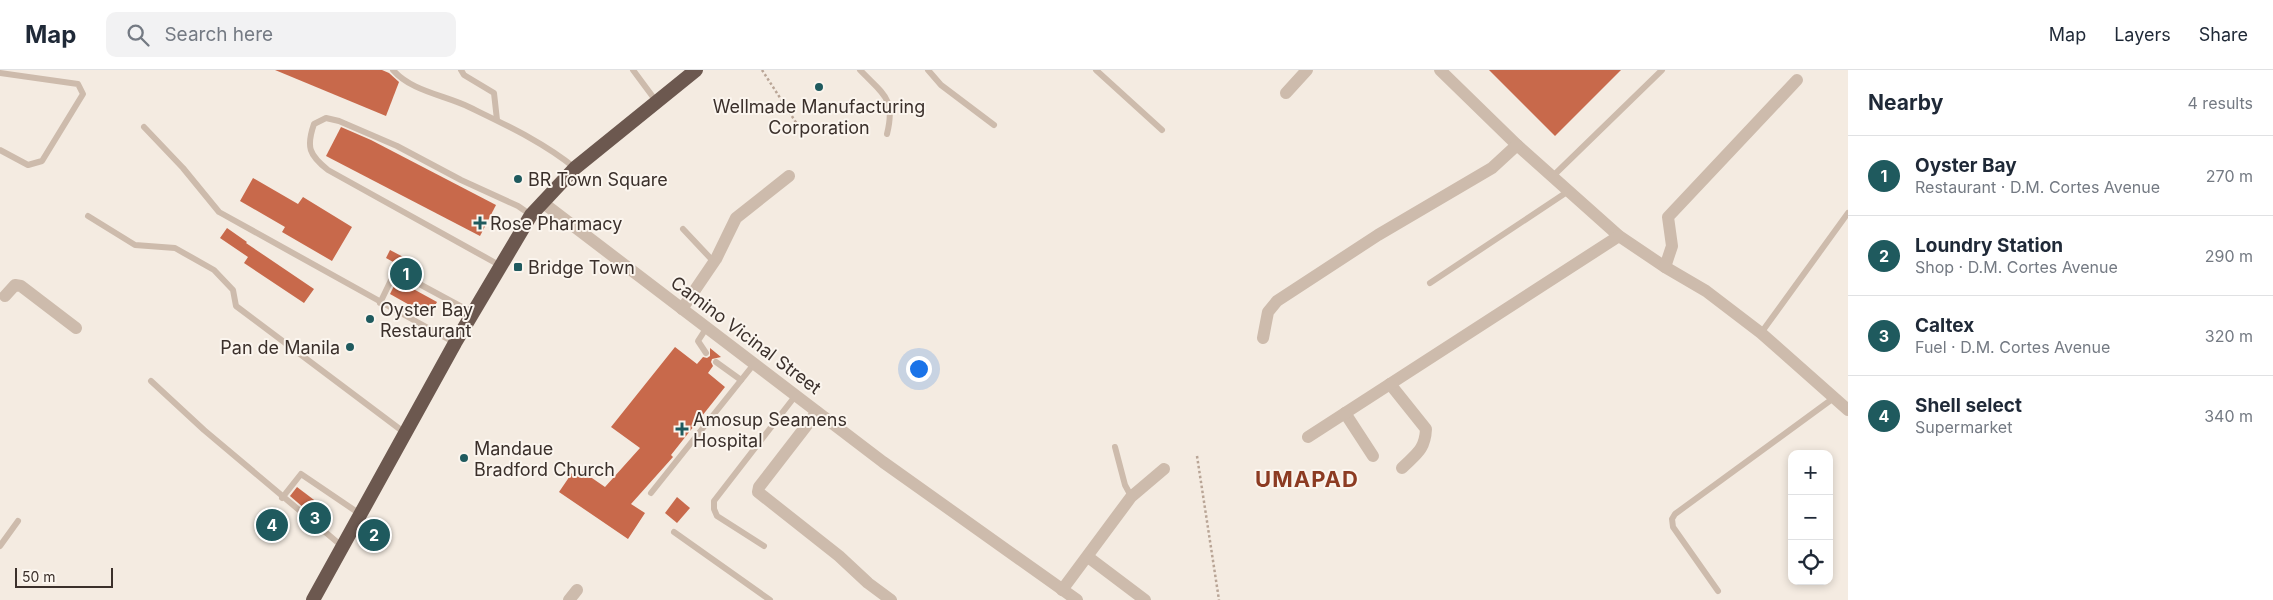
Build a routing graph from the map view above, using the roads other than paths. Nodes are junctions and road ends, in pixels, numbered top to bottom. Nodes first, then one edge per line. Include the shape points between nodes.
1 (393, 70) edge
2 (462, 70) edge
3 (632, 70) edge
4 (696, 70) edge
5 (860, 70) edge
6 (928, 70) edge
7 (1096, 70) edge
8 (1308, 70) edge
9 (1440, 70) edge
10 (1662, 70) edge
11 (0, 73) edge
12 (1798, 80) dead end
13 (1286, 93) dead end
14 (656, 101) junction
15 (497, 120) junction
16 (994, 125) dead end
17 (144, 127) dead end
18 (1162, 130) dead end
19 (887, 134) dead end
20 (1517, 145) junction
21 (0, 150) edge
22 (575, 168) junction
23 (789, 176) dead end
24 (1552, 176) junction
25 (1567, 192) junction
26 (542, 202) junction
27 (1848, 213) edge
28 (531, 215) junction
29 (88, 216) dead end
30 (683, 229) dead end
31 (1619, 236) junction
32 (714, 262) junction
33 (501, 266) junction
34 (1665, 267) junction
35 (1430, 282) dead end
36 (2, 298) edge
37 (380, 303) junction
38 (682, 309) junction
39 (473, 313) junction
40 (708, 326) junction
41 (76, 328) dead end
42 (1761, 333) junction
43 (1263, 338) dead end
44 (455, 343) junction
45 (706, 353) dead end
46 (716, 362) dead end
47 (755, 363) junction
48 (741, 380) junction
49 (151, 381) dead end
50 (1390, 384) junction
51 (797, 394) junction
52 (1835, 397) junction
53 (1848, 410) edge
54 (817, 412) junction
55 (1345, 413) junction
56 (406, 434) junction
57 (1308, 437) dead end
58 (1115, 447) dead end
59 (1373, 456) dead end
60 (1402, 468) dead end
61 (1164, 469) dead end
62 (651, 493) dead end
63 (1131, 497) junction
64 (282, 498) junction
65 (361, 514) junction
66 (18, 521) dead end
67 (674, 532) dead end
68 (0, 546) edge
69 (764, 546) dead end
70 (343, 547) junction
71 (1088, 557) junction
72 (1062, 590) junction
73 (1718, 591) dead end
74 (768, 599) edge
75 (313, 600) edge
76 (890, 600) edge
77 (1077, 600) edge
78 (1145, 600) edge

1 - 15 lane via 405,82
2 - 15 lane via 464,75 494,93
3 - 14 lane
4 - 14 highway
5 - 19 lane via 884,94 890,105
6 - 16 lane via 942,85
7 - 18 lane
8 - 13 street
9 - 20 street
10 - 24 lane
11 - 21 lane via 78,84 83,94 42,161 28,165
12 - 34 street via 1668,217 1672,246
14 - 22 highway
15 - 22 lane via 556,152
17 - 37 lane via 219,212
20 - 24 street
20 - 43 street via 1492,168 1378,235 1277,301 1268,312
22 - 26 highway
23 - 32 street via 736,218
24 - 25 street
25 - 31 street
25 - 35 lane
26 - 28 highway
26 - 38 street, Camino Vicinal Street
27 - 42 lane
28 - 33 highway
28 - 33 lane via 397,146 339,121 326,118 314,124 310,148 315,160 328,170
29 - 56 lane via 135,245 175,248 214,270 233,290 236,306
30 - 32 lane
31 - 34 street
31 - 50 street
32 - 38 street
33 - 39 highway
34 - 42 street via 1706,291
36 - 41 street via 15,285 21,286
37 - 39 lane via 394,274 399,273
37 - 44 lane
38 - 40 street, Camino Vicinal Street
39 - 44 highway
40 - 45 lane via 698,341
40 - 47 street, Camino Vicinal Street
42 - 52 street
44 - 56 highway
46 - 48 lane
47 - 48 lane
47 - 51 street, Camino Vicinal Street
48 - 62 lane
49 - 64 lane
50 - 55 street
50 - 60 street via 1426,429 1422,450
51 - 54 street, Camino Vicinal Street
51 - 69 lane via 714,501 717,516
52 - 53 street
52 - 73 lane via 1675,514 1673,527
54 - 72 street, Camino Vicinal Street
54 - 76 street via 758,492
55 - 57 street
55 - 59 street
56 - 65 highway
58 - 63 lane
61 - 63 street
63 - 71 street
64 - 65 lane via 301,474
64 - 70 lane
65 - 70 highway
66 - 68 lane
67 - 74 lane
70 - 75 highway
71 - 72 street
71 - 78 street
72 - 77 street, Camino Vicinal Street

